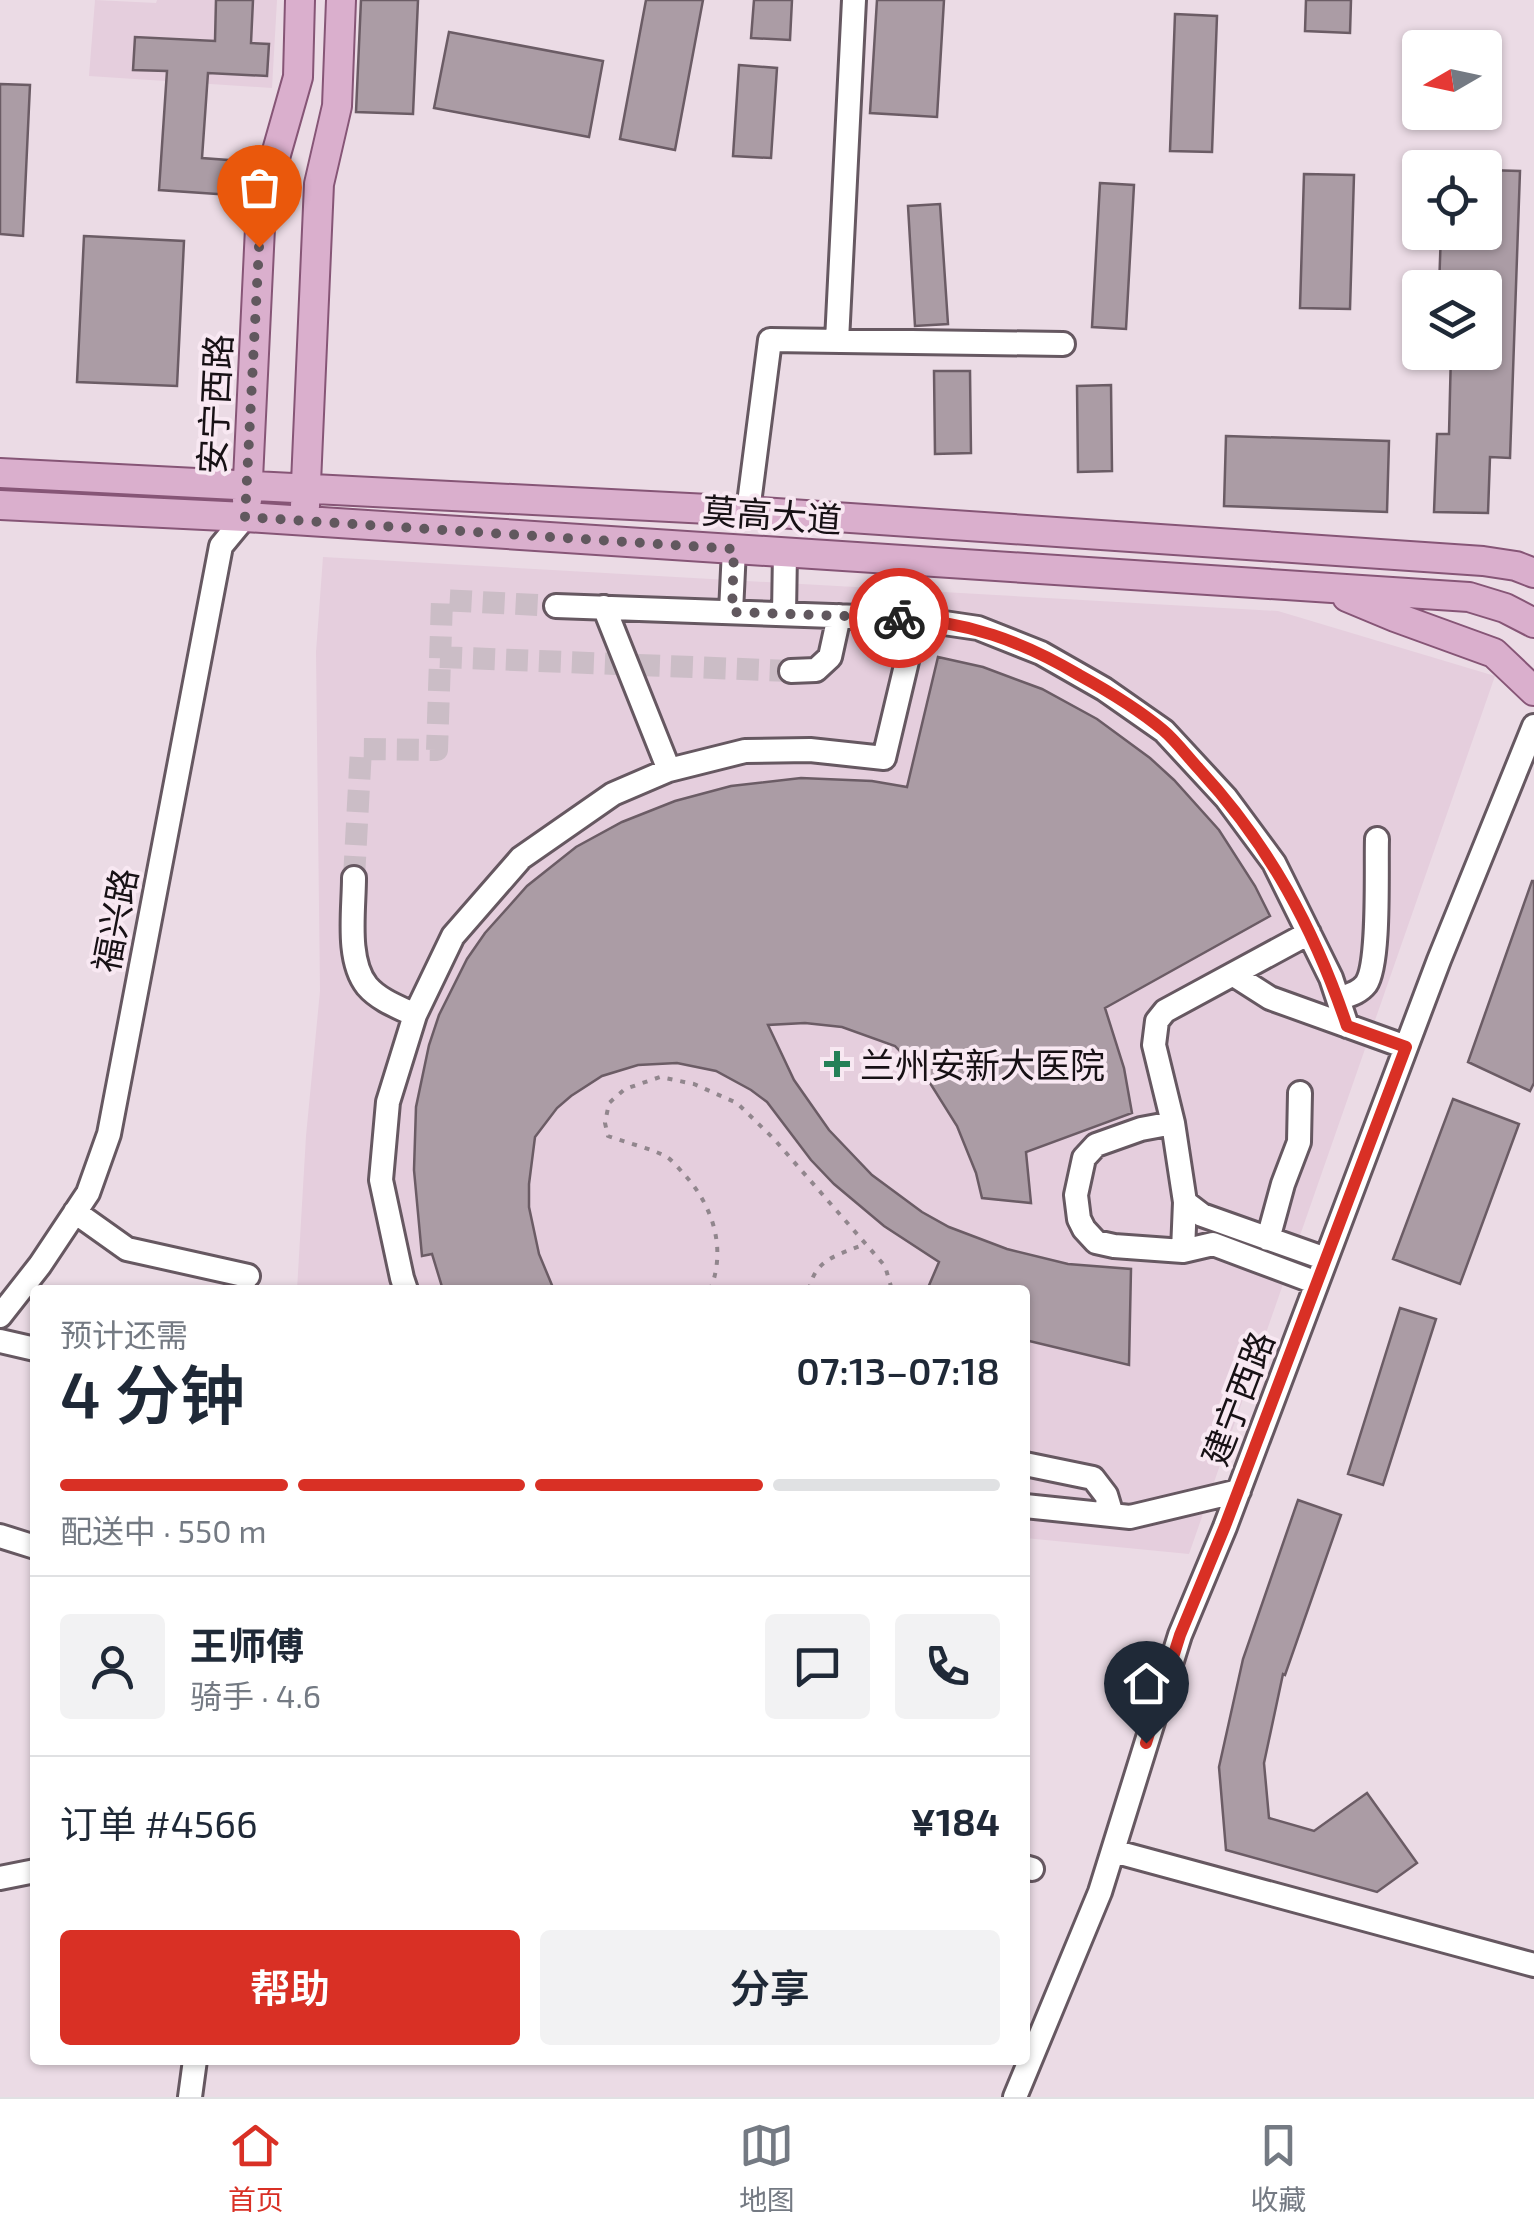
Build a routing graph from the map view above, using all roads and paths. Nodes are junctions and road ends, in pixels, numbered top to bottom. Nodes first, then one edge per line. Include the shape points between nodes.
1 (300, 0) edge
2 (341, 0) edge
3 (854, 0) edge
4 (838, 341) junction
5 (1063, 344) dead end
6 (0, 473) edge
7 (248, 484) junction
8 (304, 488) junction
9 (0, 504) edge
10 (748, 512) junction
11 (245, 517) junction
12 (305, 521) junction
13 (734, 549) junction
14 (786, 552) junction
15 (1534, 572) edge
16 (1328, 588) junction
17 (556, 606) tunnel mouth
18 (604, 607) junction
19 (732, 612) junction
20 (784, 614) junction
21 (839, 616) junction
22 (918, 619) junction
23 (1534, 623) edge
24 (791, 670) tunnel mouth
25 (1534, 691) edge
26 (1534, 726) edge
27 (669, 770) junction
28 (1378, 839) dead end
29 (354, 878) tunnel mouth
30 (1309, 933) junction
31 (1234, 976) junction
32 (1338, 999) junction
33 (414, 1014) junction
34 (1347, 1026) junction
35 (1406, 1047) junction
36 (1300, 1093) dead end
37 (1173, 1123) junction
38 (1185, 1202) junction
39 (75, 1212) junction
40 (1268, 1239) junction
41 (865, 1244) junction
42 (1183, 1252) junction
43 (1326, 1259) junction
44 (248, 1276) dead end
45 (1317, 1283) junction
46 (404, 1285) edge
47 (711, 1285) edge
48 (810, 1285) edge
49 (891, 1285) edge
50 (0, 1316) edge
51 (0, 1341) edge
52 (30, 1348) edge
53 (1030, 1465) edge
54 (1239, 1491) junction
55 (1030, 1507) edge
56 (1112, 1515) junction
57 (0, 1536) edge
58 (30, 1545) edge
59 (1113, 1850) junction
60 (30, 1873) edge
61 (0, 1878) edge
62 (1534, 1965) edge
63 (1030, 2061) edge
64 (194, 2065) edge
65 (1028, 2065) edge
66 (190, 2097) edge
67 (1015, 2097) edge

1 - 7 main road, 安宁西路 via 298,77 261,207
2 - 8 main road via 337,106 319,184
3 - 4 street
4 - 5 street
4 - 10 street via 770,340
6 - 7 main road, 莫高大道
7 - 8 main road, 莫高大道
7 - 11 main road, 安宁西路
8 - 10 main road, 莫高大道
8 - 12 main road
9 - 11 main road, 莫高大道
10 - 15 main road, 莫高大道 via 1482,561
11 - 12 main road, 莫高大道
11 - 39 street, 福兴路 via 221,546 110,1134
12 - 13 main road, 莫高大道
13 - 14 main road, 莫高大道
13 - 19 street
14 - 16 main road, 莫高大道
14 - 20 street
16 - 23 main road, 莫高大道 via 1469,597
16 - 25 main road via 1494,653
17 - 18 street
18 - 19 street
18 - 27 street
19 - 20 street
20 - 21 street
21 - 22 street
21 - 24 street via 830,657 816,670
22 - 27 street via 884,758 745,751
22 - 30 street via 978,628 1042,653 1164,730 1274,863
26 - 35 street, 建宁西路
27 - 33 street via 614,794 521,858 453,936
28 - 32 street via 1369,980
29 - 33 street via 354,958 367,986
30 - 31 street
30 - 32 street
31 - 34 street via 1270,998
31 - 37 street via 1157,1021 1154,1045
32 - 34 street
33 - 46 street via 388,1102 381,1180
34 - 35 street
35 - 43 street, 建宁西路
36 - 40 street via 1299,1142
37 - 38 street
37 - 42 street via 1096,1146 1084,1158 1076,1195 1078,1219 1096,1242
38 - 40 street
38 - 42 street
39 - 44 street via 127,1249
39 - 50 street, 福兴路
40 - 43 street
41 - 47 path via 737,1104 660,1077 625,1089 609,1103 608,1136 668,1158 703,1199 717,1245
41 - 48 path via 822,1262
41 - 49 path via 885,1266
42 - 45 street via 1213,1244
43 - 45 street, 建宁西路
45 - 54 street, 建宁西路
51 - 52 street
53 - 56 street via 1094,1478
54 - 56 street via 1130,1517
54 - 59 street, 建宁西路 via 1180,1635
55 - 56 street
57 - 58 street
59 - 62 street
59 - 63 street, 建宁西路
60 - 61 street
64 - 66 street
65 - 67 street, 建宁西路

